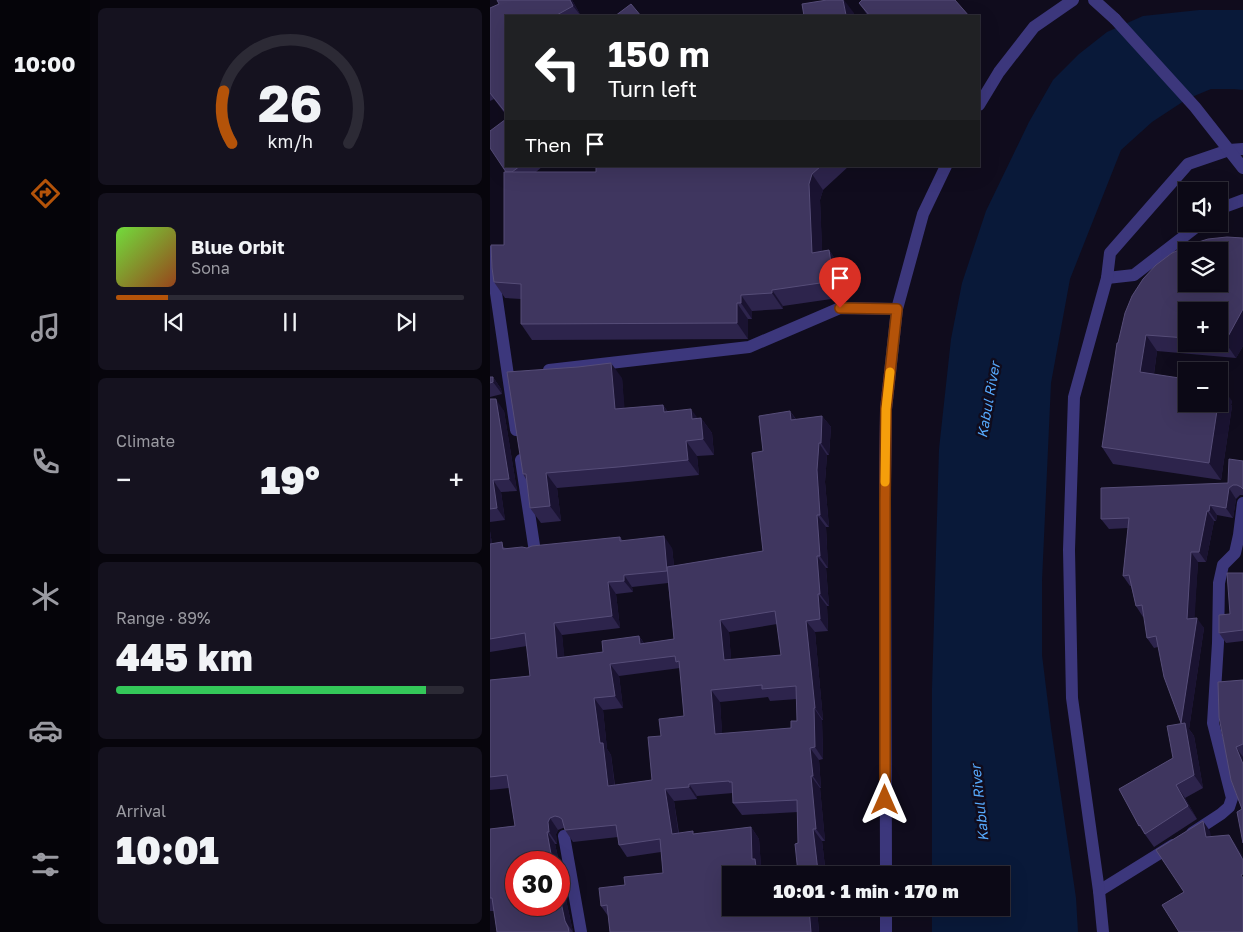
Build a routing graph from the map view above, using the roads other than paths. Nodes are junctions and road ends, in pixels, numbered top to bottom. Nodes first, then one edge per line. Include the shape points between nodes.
1 (1073, 0) edge
2 (1094, 0) edge
3 (980, 103) edge
4 (1243, 149) edge
5 (1229, 150) junction
6 (946, 167) edge
7 (1243, 168) edge
8 (1243, 200) edge
9 (1228, 206) edge
10 (1190, 232) edge
11 (490, 252) edge
12 (1107, 278) junction
13 (897, 309) junction
14 (536, 371) edge
15 (511, 401) junction
16 (497, 404) edge
17 (1243, 503) edge
18 (535, 552) edge
19 (564, 836) edge
20 (886, 866) edge
21 (1099, 891) junction
22 (886, 916) edge
23 (581, 932) edge
24 (886, 932) edge
25 (1103, 932) edge

1 - 3 street via 1034,26
2 - 5 street via 1195,107
4 - 5 street
5 - 7 street
5 - 12 street via 1188,164 1110,254
6 - 13 street via 923,214
8 - 9 street
10 - 12 street via 1134,275
11 - 15 street via 512,374
12 - 21 street via 1074,397 1069,550 1072,698
13 - 14 street via 840,308 749,346
13 - 20 street via 886,409
15 - 16 street
15 - 18 street
17 - 21 street via 1235,552 1223,565 1219,583 1213,723 1232,798 1229,807
19 - 23 street
21 - 25 street
22 - 24 street

